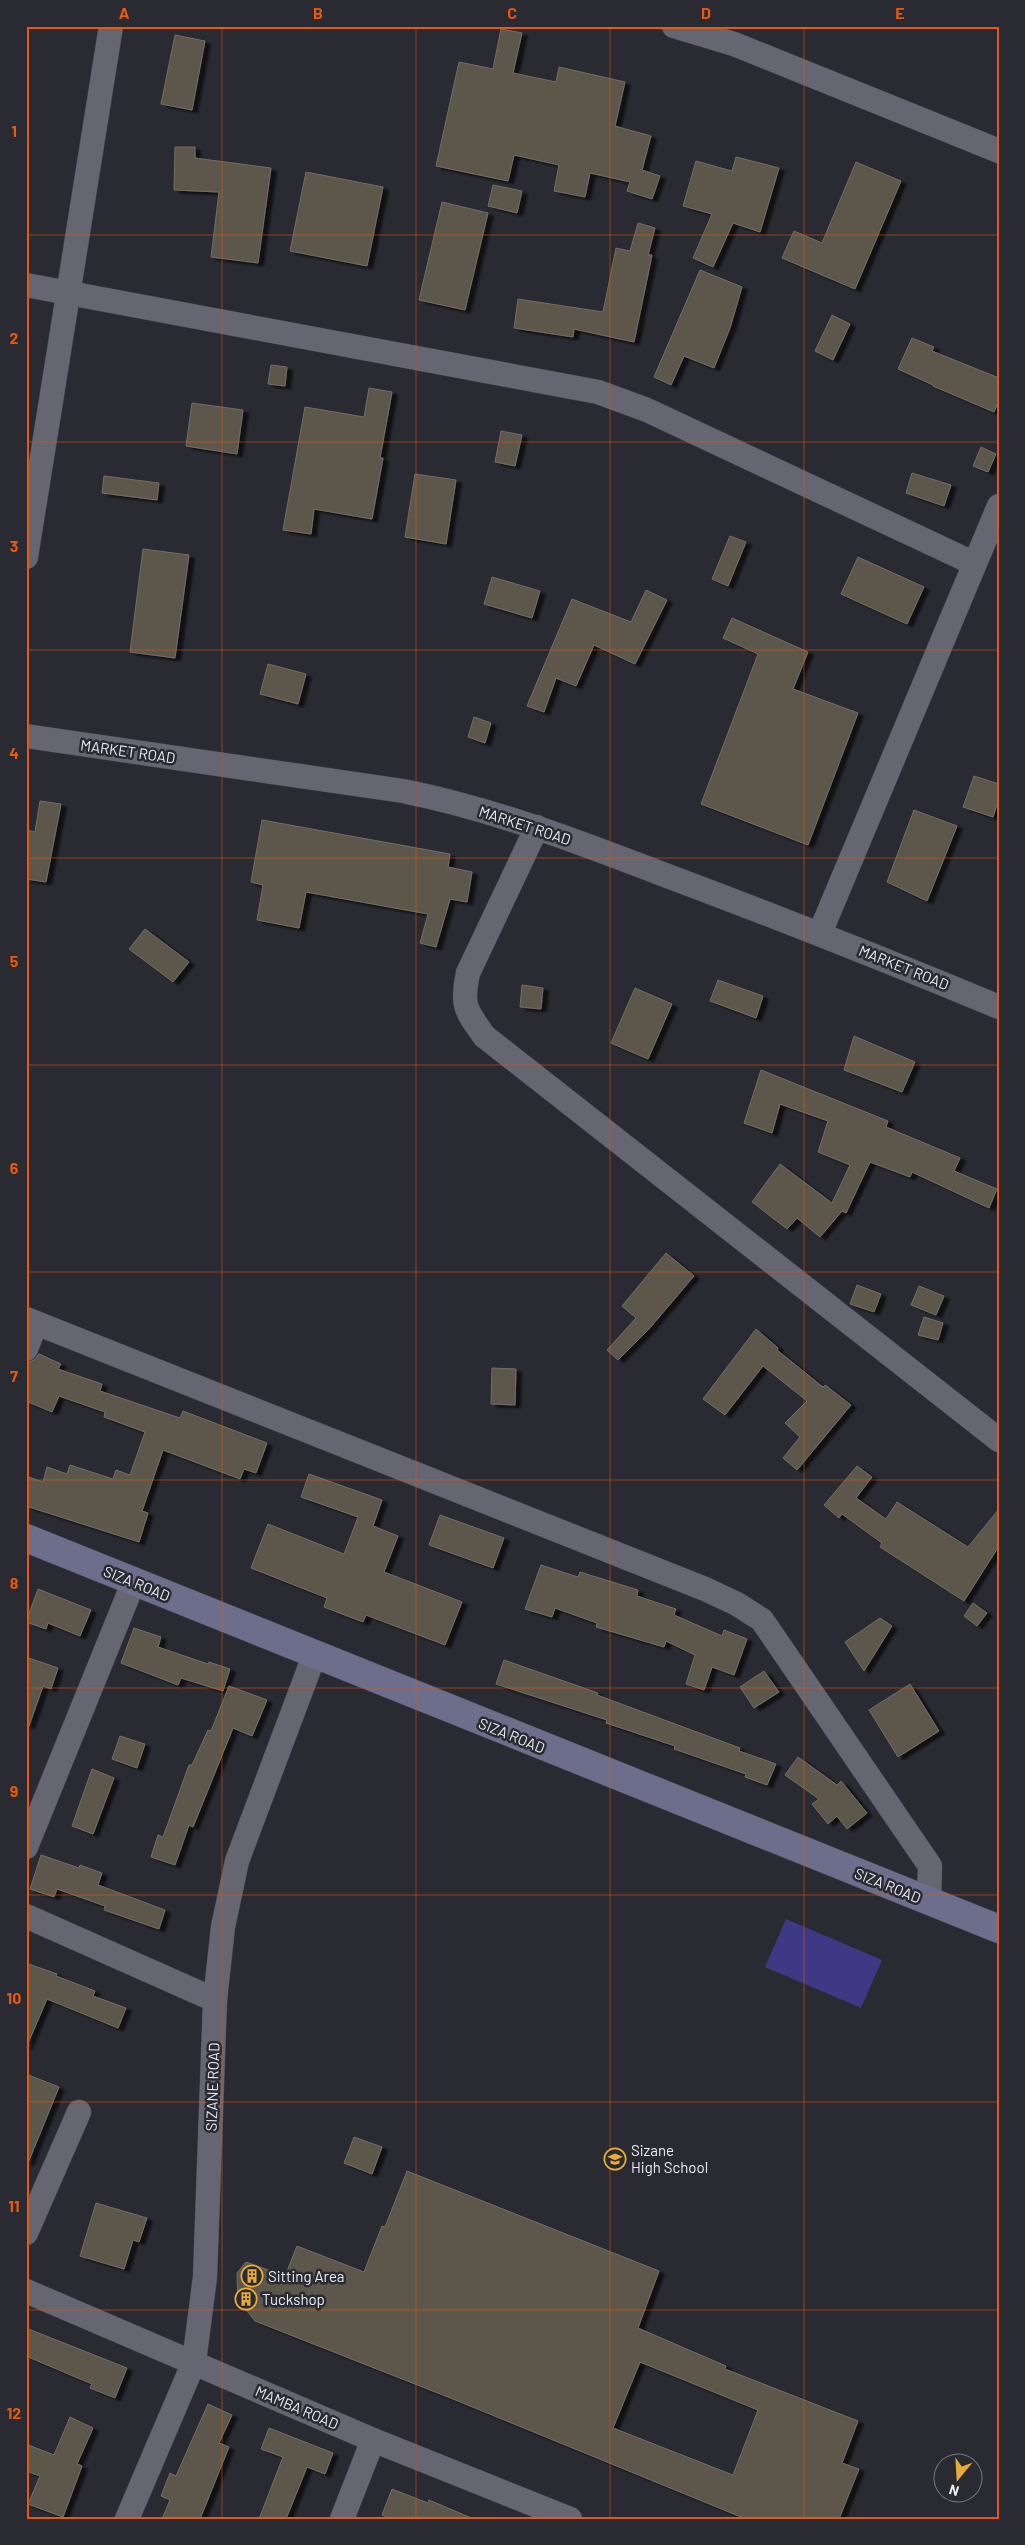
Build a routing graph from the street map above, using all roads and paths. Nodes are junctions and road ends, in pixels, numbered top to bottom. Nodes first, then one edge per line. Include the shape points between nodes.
1 (111, 26) edge
2 (674, 26) edge
3 (999, 151) edge
4 (26, 285) edge
5 (70, 293) junction
6 (999, 506) edge
7 (26, 557) edge
8 (973, 563) junction
9 (26, 736) edge
10 (537, 827) junction
11 (820, 933) junction
12 (999, 1007) edge
13 (31, 1321) edge
14 (26, 1349) edge
15 (999, 1440) edge
16 (26, 1538) edge
17 (134, 1581) junction
18 (314, 1656) junction
19 (26, 1847) edge
20 (929, 1902) junction
21 (26, 1916) edge
22 (999, 1929) edge
23 (215, 2000) junction
24 (79, 2112) dead end
25 (26, 2233) edge
26 (26, 2291) edge
27 (194, 2362) junction
28 (373, 2440) junction
29 (559, 2517) edge
30 (127, 2519) edge
31 (342, 2519) edge

1 - 5 street
2 - 3 street via 742,47
4 - 5 street
5 - 7 street
5 - 8 street via 598,392 647,410
6 - 8 street
8 - 11 street
9 - 10 street, MARKET ROAD via 403,792 451,801
10 - 11 street, MARKET ROAD
10 - 15 street via 468,973 464,990 465,1008 484,1036
11 - 12 street, MARKET ROAD
13 - 14 street
13 - 20 street via 705,1589 762,1620 930,1866
16 - 17 street, SIZA ROAD
17 - 18 street, SIZA ROAD
17 - 19 street
18 - 20 street, SIZA ROAD
18 - 23 street, SIZANE ROAD via 237,1861 223,1927
20 - 22 street, SIZA ROAD
21 - 23 street
23 - 27 street, SIZANE ROAD via 205,2277
24 - 25 street
26 - 27 street, MAMBA ROAD
27 - 28 street, MAMBA ROAD
27 - 30 street, SIZANE ROAD
28 - 29 street, MAMBA ROAD
28 - 31 street

